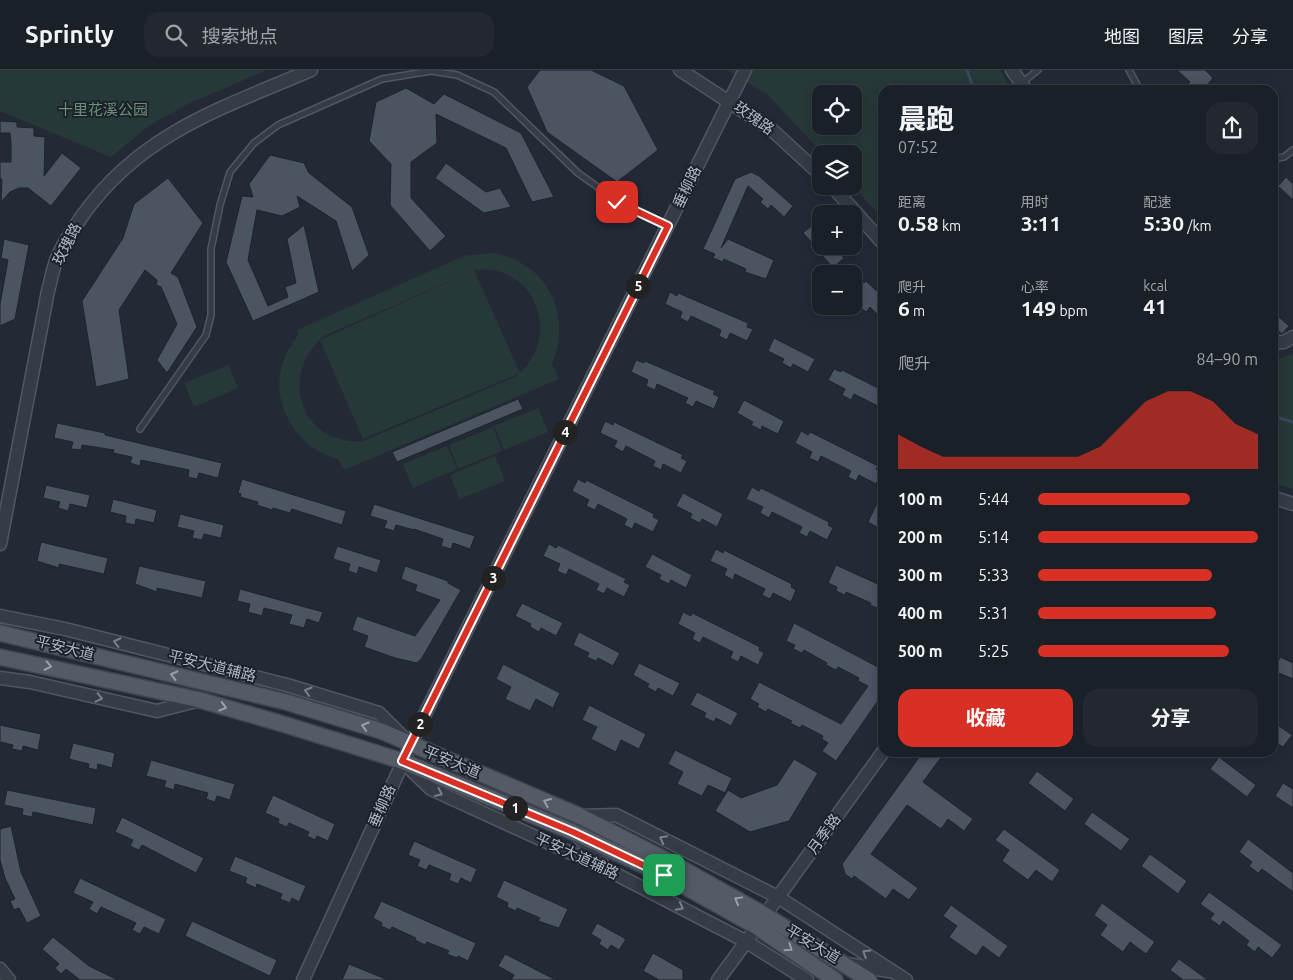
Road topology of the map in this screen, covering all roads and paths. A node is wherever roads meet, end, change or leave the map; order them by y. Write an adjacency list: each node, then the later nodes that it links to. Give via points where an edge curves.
1 (311, 70): 22 (street, 玫瑰路, via 196,119 167,135 112,178 74,228 57,258 48,291)
2 (680, 70): 10 (street, 玫瑰路)
3 (745, 70): 10 (street, 垂柳路)
4 (1012, 70): 7 (street)
5 (1038, 70): 8 (lane)
6 (1129, 70): 9 (lane)
7 (1023, 85)
8 (1026, 85)
9 (1137, 85)
10 (730, 101): 13 (street, 玫瑰路, via 772,130); 15 (street, 垂柳路)
11 (1293, 150): 12 (lane)
12 (1278, 158)
13 (812, 166)
14 (840, 195): 16 (street)
15 (668, 226): 19 (lane, via 617,202 578,173 494,92 456,75 432,71 382,79 278,125 254,143 230,172 211,250 211,315 206,335); 30 (street, 垂柳路)
16 (878, 238)
17 (1293, 337): 18 (street)
18 (1278, 342)
19 (140, 429)
20 (1278, 499): 21 (street)
21 (1293, 504)
22 (0, 544)
23 (0, 616): 26 (street, 平安大道辅路, one-way to 23, via 65,628)
24 (4, 632): 28 (main road, 平安大道, one-way to 24)
25 (2, 658): 29 (main road, 平安大道, one-way to 29)
26 (229, 670): 28 (street); 30 (street, 平安大道辅路, one-way to 26, via 379,714)
27 (0, 678): 29 (street, one-way to 29, via 157,711)
28 (194, 680): 30 (main road, 平安大道, one-way to 28, via 381,731 286,702)
29 (200, 700): 32 (main road, 平安大道, one-way to 32)
30 (410, 744): 32 (street, 垂柳路); 33 (main road, 平安大道, one-way to 30)
31 (879, 757): 36 (street, 月季路)
32 (402, 761): 34 (main road, 平安大道); 35 (street, 平安大道辅路, one-way to 35, via 431,790); 43 (street, 垂柳路)
33 (580, 816): 36 (street, one-way to 33, via 616,815); 37 (main road, 平安大道, one-way to 33, via 672,863)
34 (573, 832): 35 (street); 37 (main road, 平安大道)
35 (608, 870): 38 (street, 平安大道辅路, one-way to 38)
36 (778, 898): 37 (street, 月季路); 41 (street, one-way to 36)
37 (761, 921): 38 (street, 月季路); 39 (main road, 平安大道); 46 (main road, 平安大道, one-way to 46)
38 (745, 941): 44 (street, 月季路); 45 (street, 平安大道辅路)
39 (846, 964): 41 (street); 47 (main road, 平安大道)
40 (0, 969): 42 (street)
41 (894, 972): 48 (street)
42 (9, 980)
43 (304, 980)
44 (718, 980)
45 (807, 980)
46 (835, 980)
47 (869, 980)
48 (906, 980)

